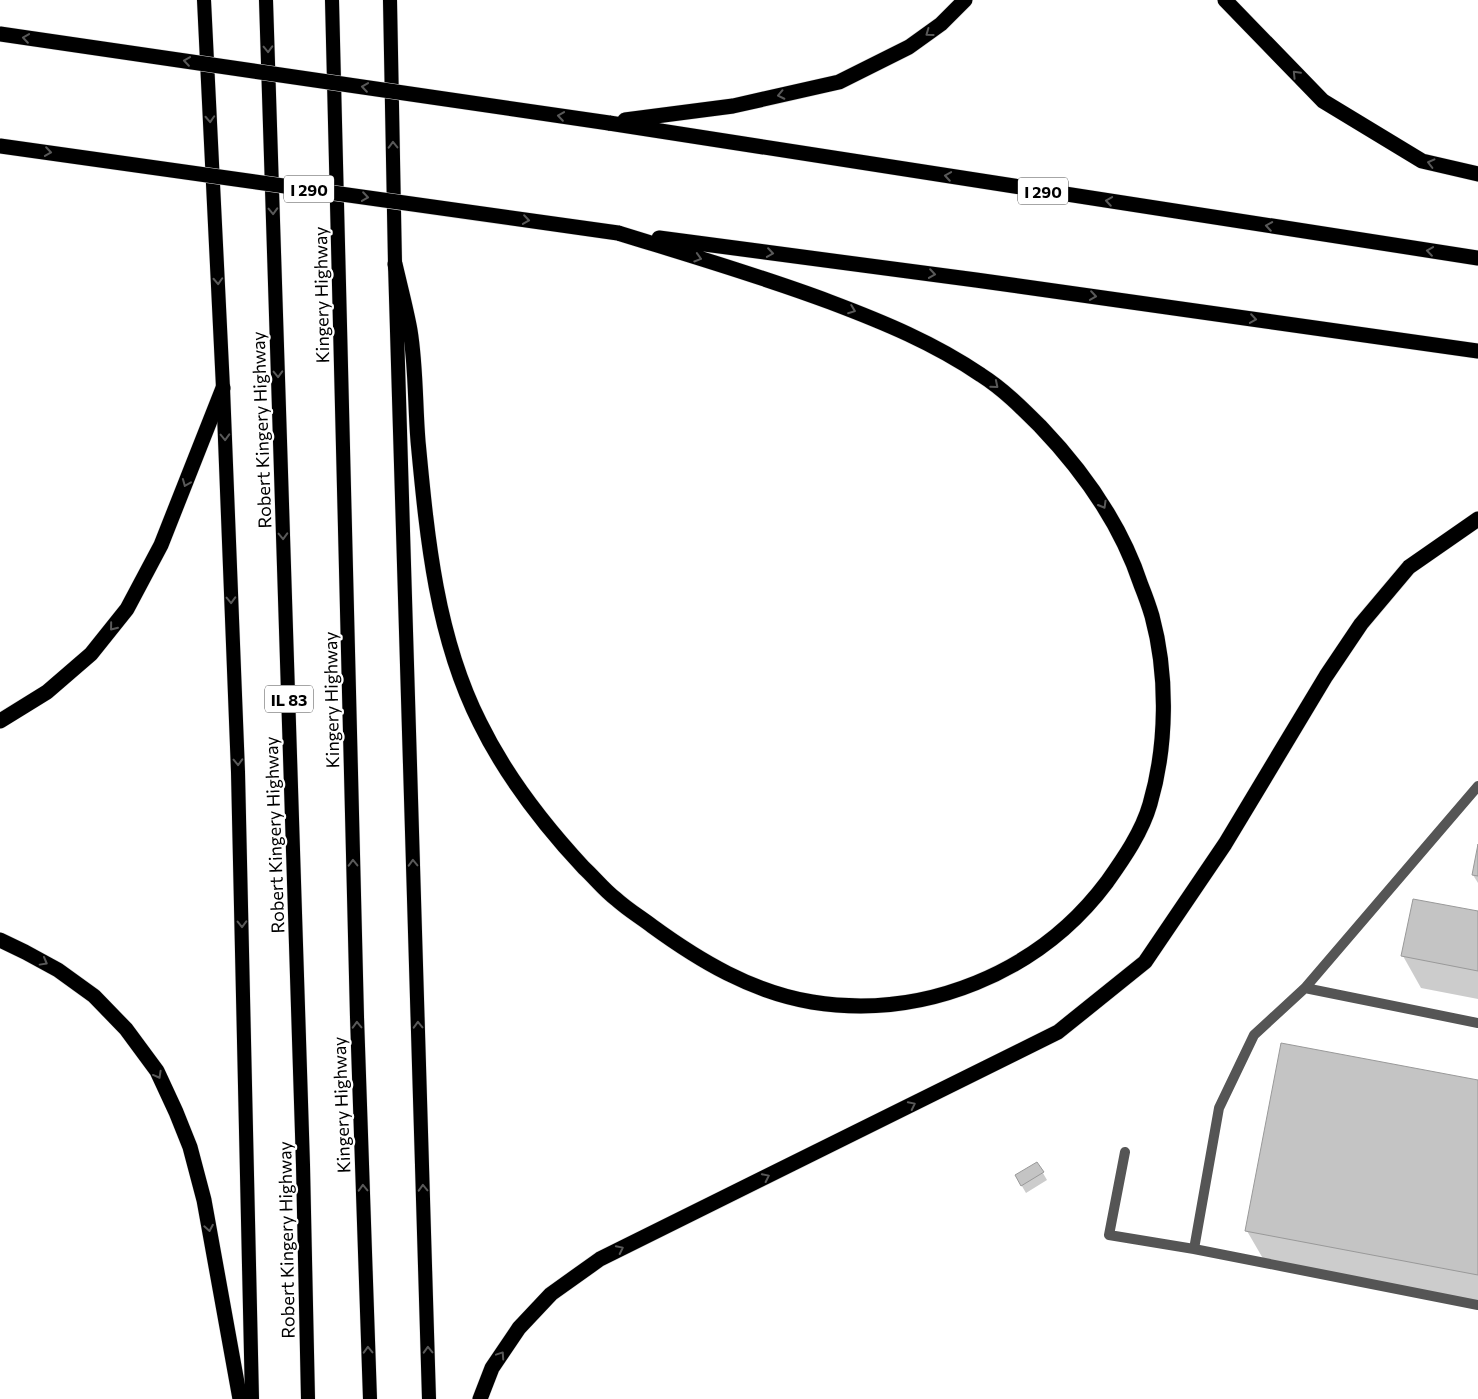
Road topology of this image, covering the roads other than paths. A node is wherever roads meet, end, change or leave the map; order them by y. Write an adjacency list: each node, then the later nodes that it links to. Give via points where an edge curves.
1 (204, 0): 15 (highway, one-way to 15)
2 (266, 0): 27 (highway, Robert Kingery Highway / IL 83, one-way to 27)
3 (332, 0): 28 (highway, Kingery Highway, one-way to 3, via 357,1017)
4 (390, 0): 13 (highway, one-way to 4)
5 (964, 0): 8 (highway, one-way to 8, via 941,24 909,47 839,82 733,106)
6 (1226, 0): 10 (highway, one-way to 6, via 1422,161 1323,100)
7 (0, 34): 8 (highway, I 290, one-way to 7, bridge)
8 (609, 123): 12 (highway, I 290, one-way to 8)
9 (0, 146): 11 (highway, I 290, one-way to 11, bridge)
10 (1478, 174)
11 (618, 233): 13 (highway, one-way to 13, via 784,284 885,322 940,349 986,378 1022,408 1064,451 1100,499 1121,537 1137,571 1153,619 1160,661 1164,712 1162,740 1149,808 1121,863 1090,904 1062,932 1026,958 987,979 944,994 896,1005 844,1005 780,994 710,965 678,944 613,897 564,846 504,765 479,722 442,616 418,440 410,332); 14 (highway, I 290, one-way to 14, via 966,278)
12 (1478, 258)
13 (395, 264): 29 (highway, one-way to 13)
14 (1478, 351)
15 (223, 388): 17 (highway, one-way to 17, via 161,545 127,609 91,654 47,692); 26 (highway, one-way to 26, via 238,772)
16 (1478, 519): 30 (highway, one-way to 16, via 492,1368 519,1328 551,1294 600,1259 1058,1032 1145,962 1225,844 1361,624 1409,567)
17 (0, 721)
18 (1478, 786): 20 (lane)
19 (0, 940): 25 (highway, one-way to 25, via 58,970 94,996 126,1029 157,1071 190,1147 204,1200)
20 (1305, 988): 21 (lane); 23 (lane, via 1254,1035 1218,1108)
21 (1478, 1023)
22 (1125, 1152): 23 (lane, via 1109,1235)
23 (1194, 1249): 24 (lane)
24 (1478, 1305)
25 (240, 1399)
26 (252, 1399)
27 (308, 1399)
28 (370, 1399)
29 (430, 1399)
30 (480, 1399)

